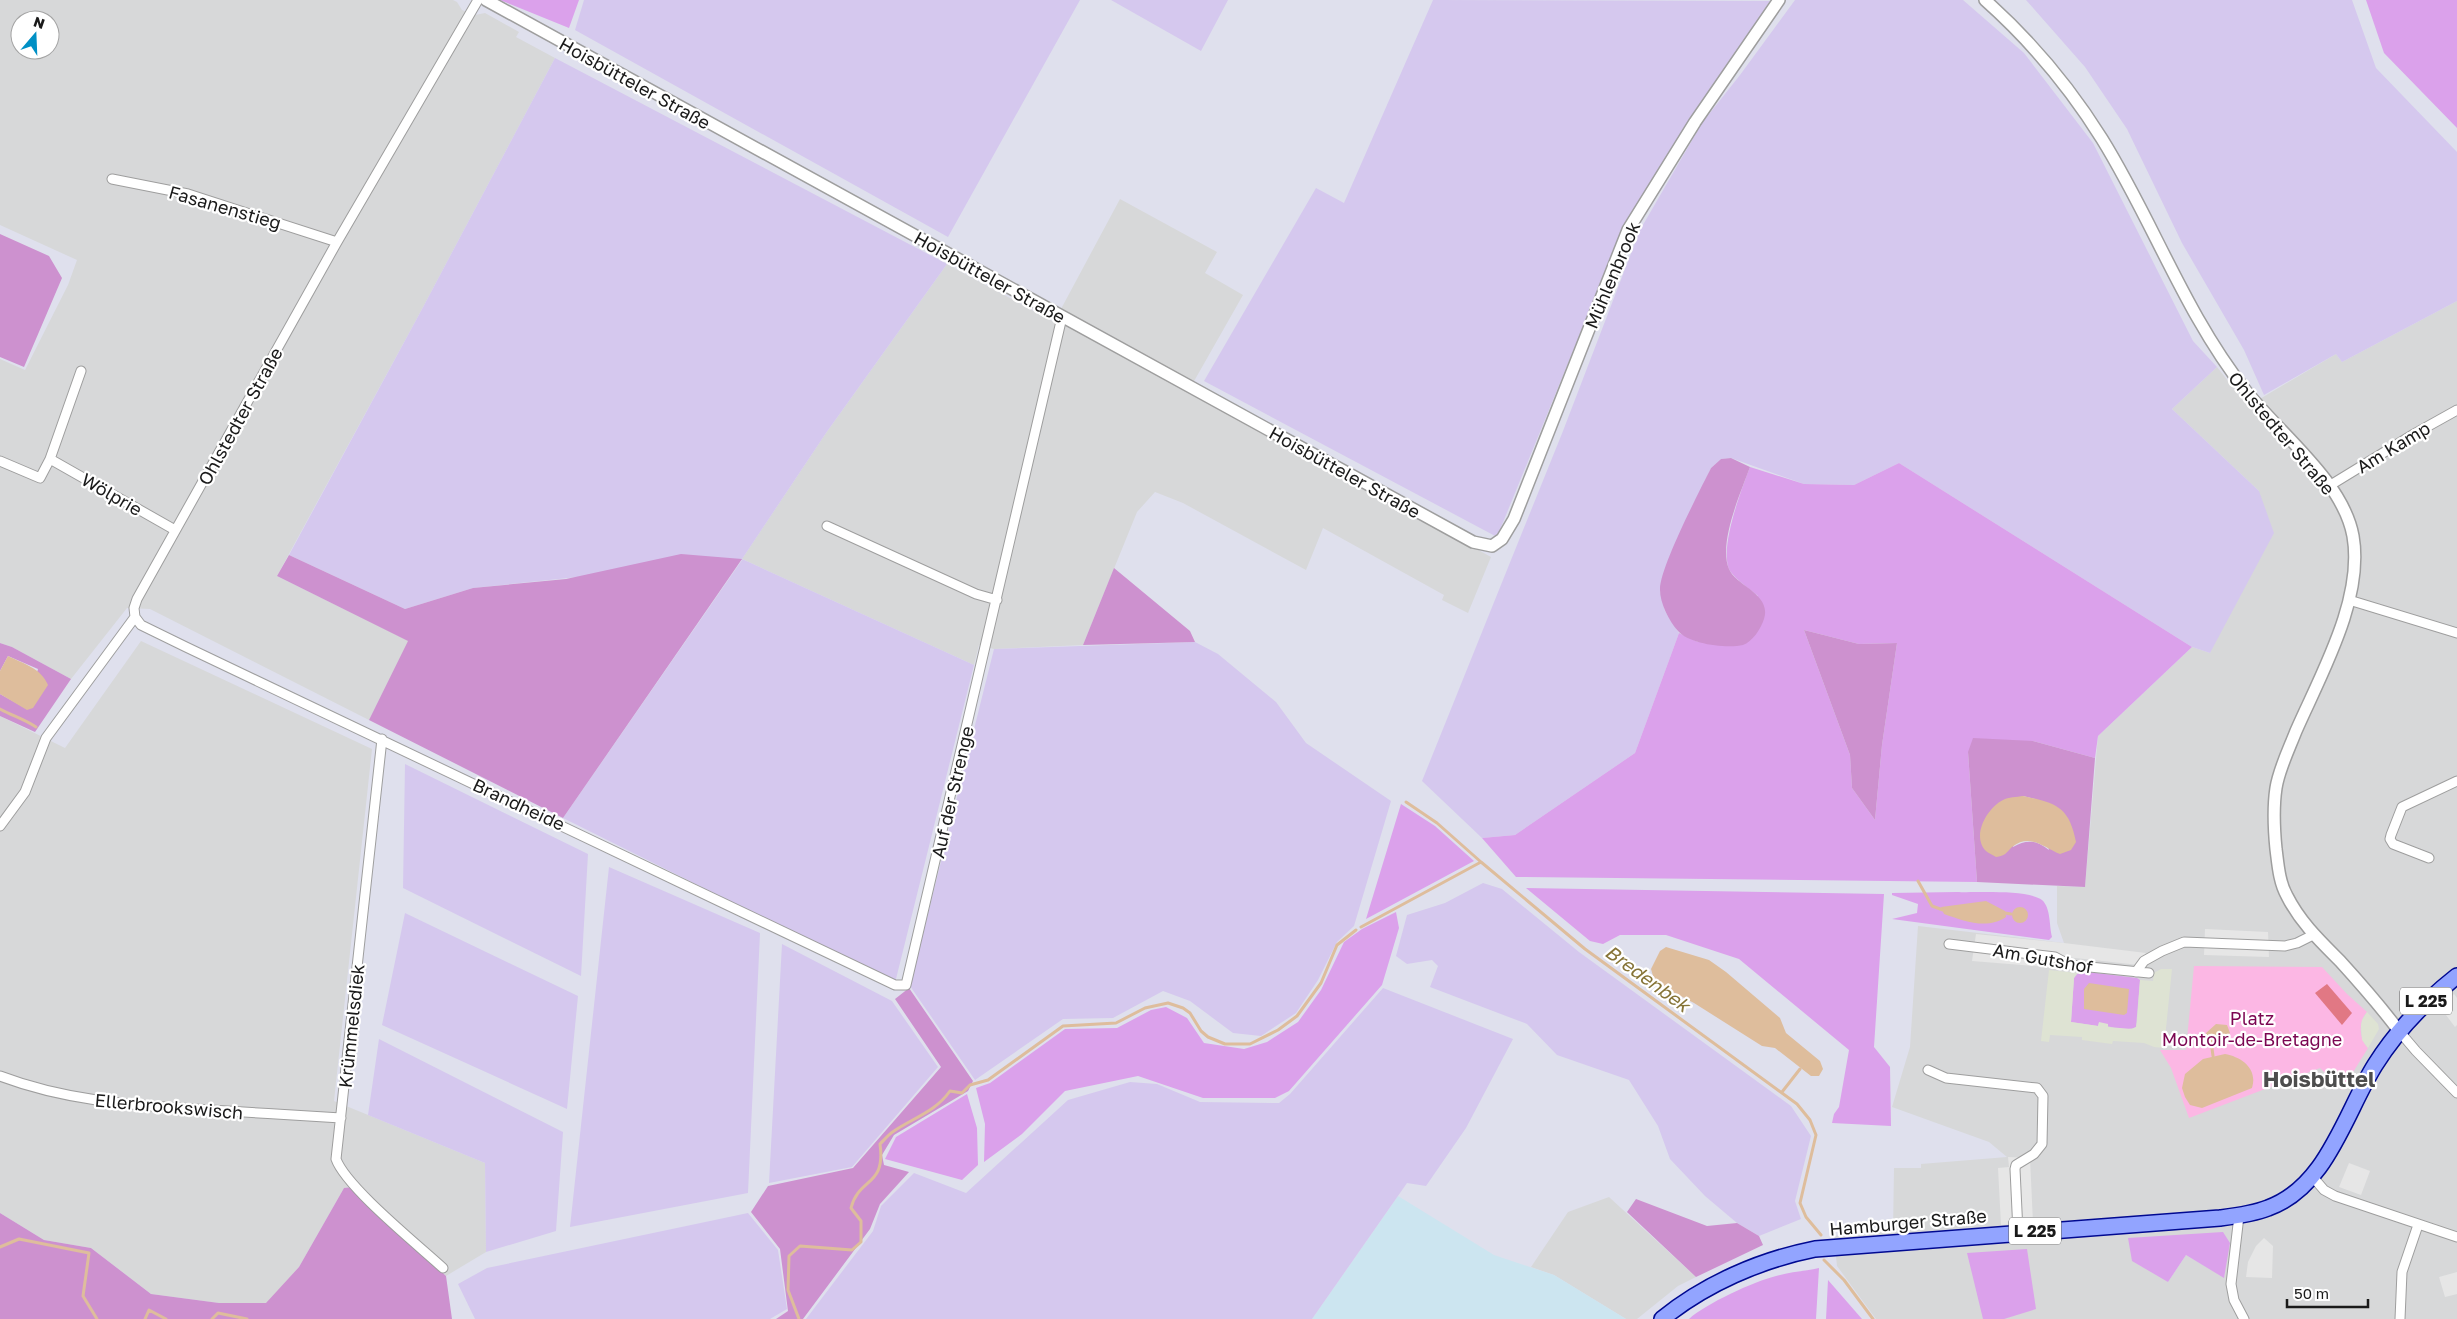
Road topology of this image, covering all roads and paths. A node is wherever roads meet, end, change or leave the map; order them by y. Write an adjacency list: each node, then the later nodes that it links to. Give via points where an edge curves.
1 (478, 0): 6 (street, Ohlstedter Straße)
2 (486, 0): 7 (street, Hoisbütteler Straße)
3 (1779, 0): 15 (street, Mühlenbrook, via 1694,122 1628,230 1514,519 1507,534)
4 (1985, 0): 12 (street, Ohlstedter Straße, via 2020,31 2072,93 2102,140 2222,362)
5 (112, 179): 6 (street, Fasanenstieg, via 188,194)
6 (337, 242): 14 (street, Ohlstedter Straße)
7 (1062, 317): 15 (street, Hoisbütteler Straße, via 1473,542 1486,546); 16 (street, Auf der Strenge)
8 (81, 370): 10 (street)
9 (2457, 410): 12 (street, Am Kamp)
10 (50, 459): 11 (street, via 40,478); 14 (street, Wölprie)
11 (0, 461)
12 (2329, 486): 17 (street, Ohlstedter Straße, via 2342,506 2353,535 2354,575)
13 (827, 526): 16 (street, via 976,594)
14 (175, 530): 18 (street, Ohlstedter Straße, via 137,599)
15 (1497, 544)
16 (997, 600): 29 (street, Auf der Strenge)
17 (2349, 600): 19 (street); 24 (street, Ohlstedter Straße, via 2276,786 2280,877 2286,895)
18 (135, 617): 20 (street, Brandheide, via 150,630); 22 (street, Ohlstedter Straße, via 46,738 25,792)
19 (2457, 633)
20 (382, 739): 29 (street, Brandheide, via 895,985); 34 (street, Krümmelsdiek)
21 (2457, 781): 23 (street, via 2402,807 2391,834 2393,844)
22 (0, 826)
23 (2429, 858)
24 (2312, 935): 26 (street, via 2285,946 2184,942 2144,961); 30 (street, Ohlstedter Straße, via 2340,961)
25 (1949, 944): 26 (street, Am Gutshof, via 2055,957 2070,965)
26 (2136, 972): 27 (street, Am Gutshof)
27 (2149, 973)
28 (2457, 976): 30 (main road, L 225, via 2420,1007)
29 (906, 985)
30 (2399, 1030): 33 (street); 35 (main road, L 225, via 2374,1066)
31 (1928, 1070): 38 (street, via 1946,1078 2037,1088 2044,1096 2042,1144 2015,1169)
32 (0, 1076): 34 (street, Ellerbrookswisch, via 35,1088 132,1105)
33 (2457, 1093)
34 (341, 1118): 40 (street, Krümmelsdiek, via 336,1159 340,1169)
35 (2312, 1176): 36 (main road, Hamburger Straße / L 225, via 2295,1193 2276,1205); 37 (street, via 2324,1190 2335,1196)
36 (2239, 1216): 38 (main road, Hamburger Straße / L 225); 42 (street, via 2231,1284 2234,1300)
37 (2418, 1225): 39 (street); 43 (street, via 2402,1272)
38 (2018, 1232): 41 (main road, Hamburger Straße / L 225, via 1832,1247 1785,1256 1700,1292)
39 (2457, 1238)
40 (443, 1268)
41 (1662, 1319)
42 (2244, 1319)
43 (2400, 1319)

